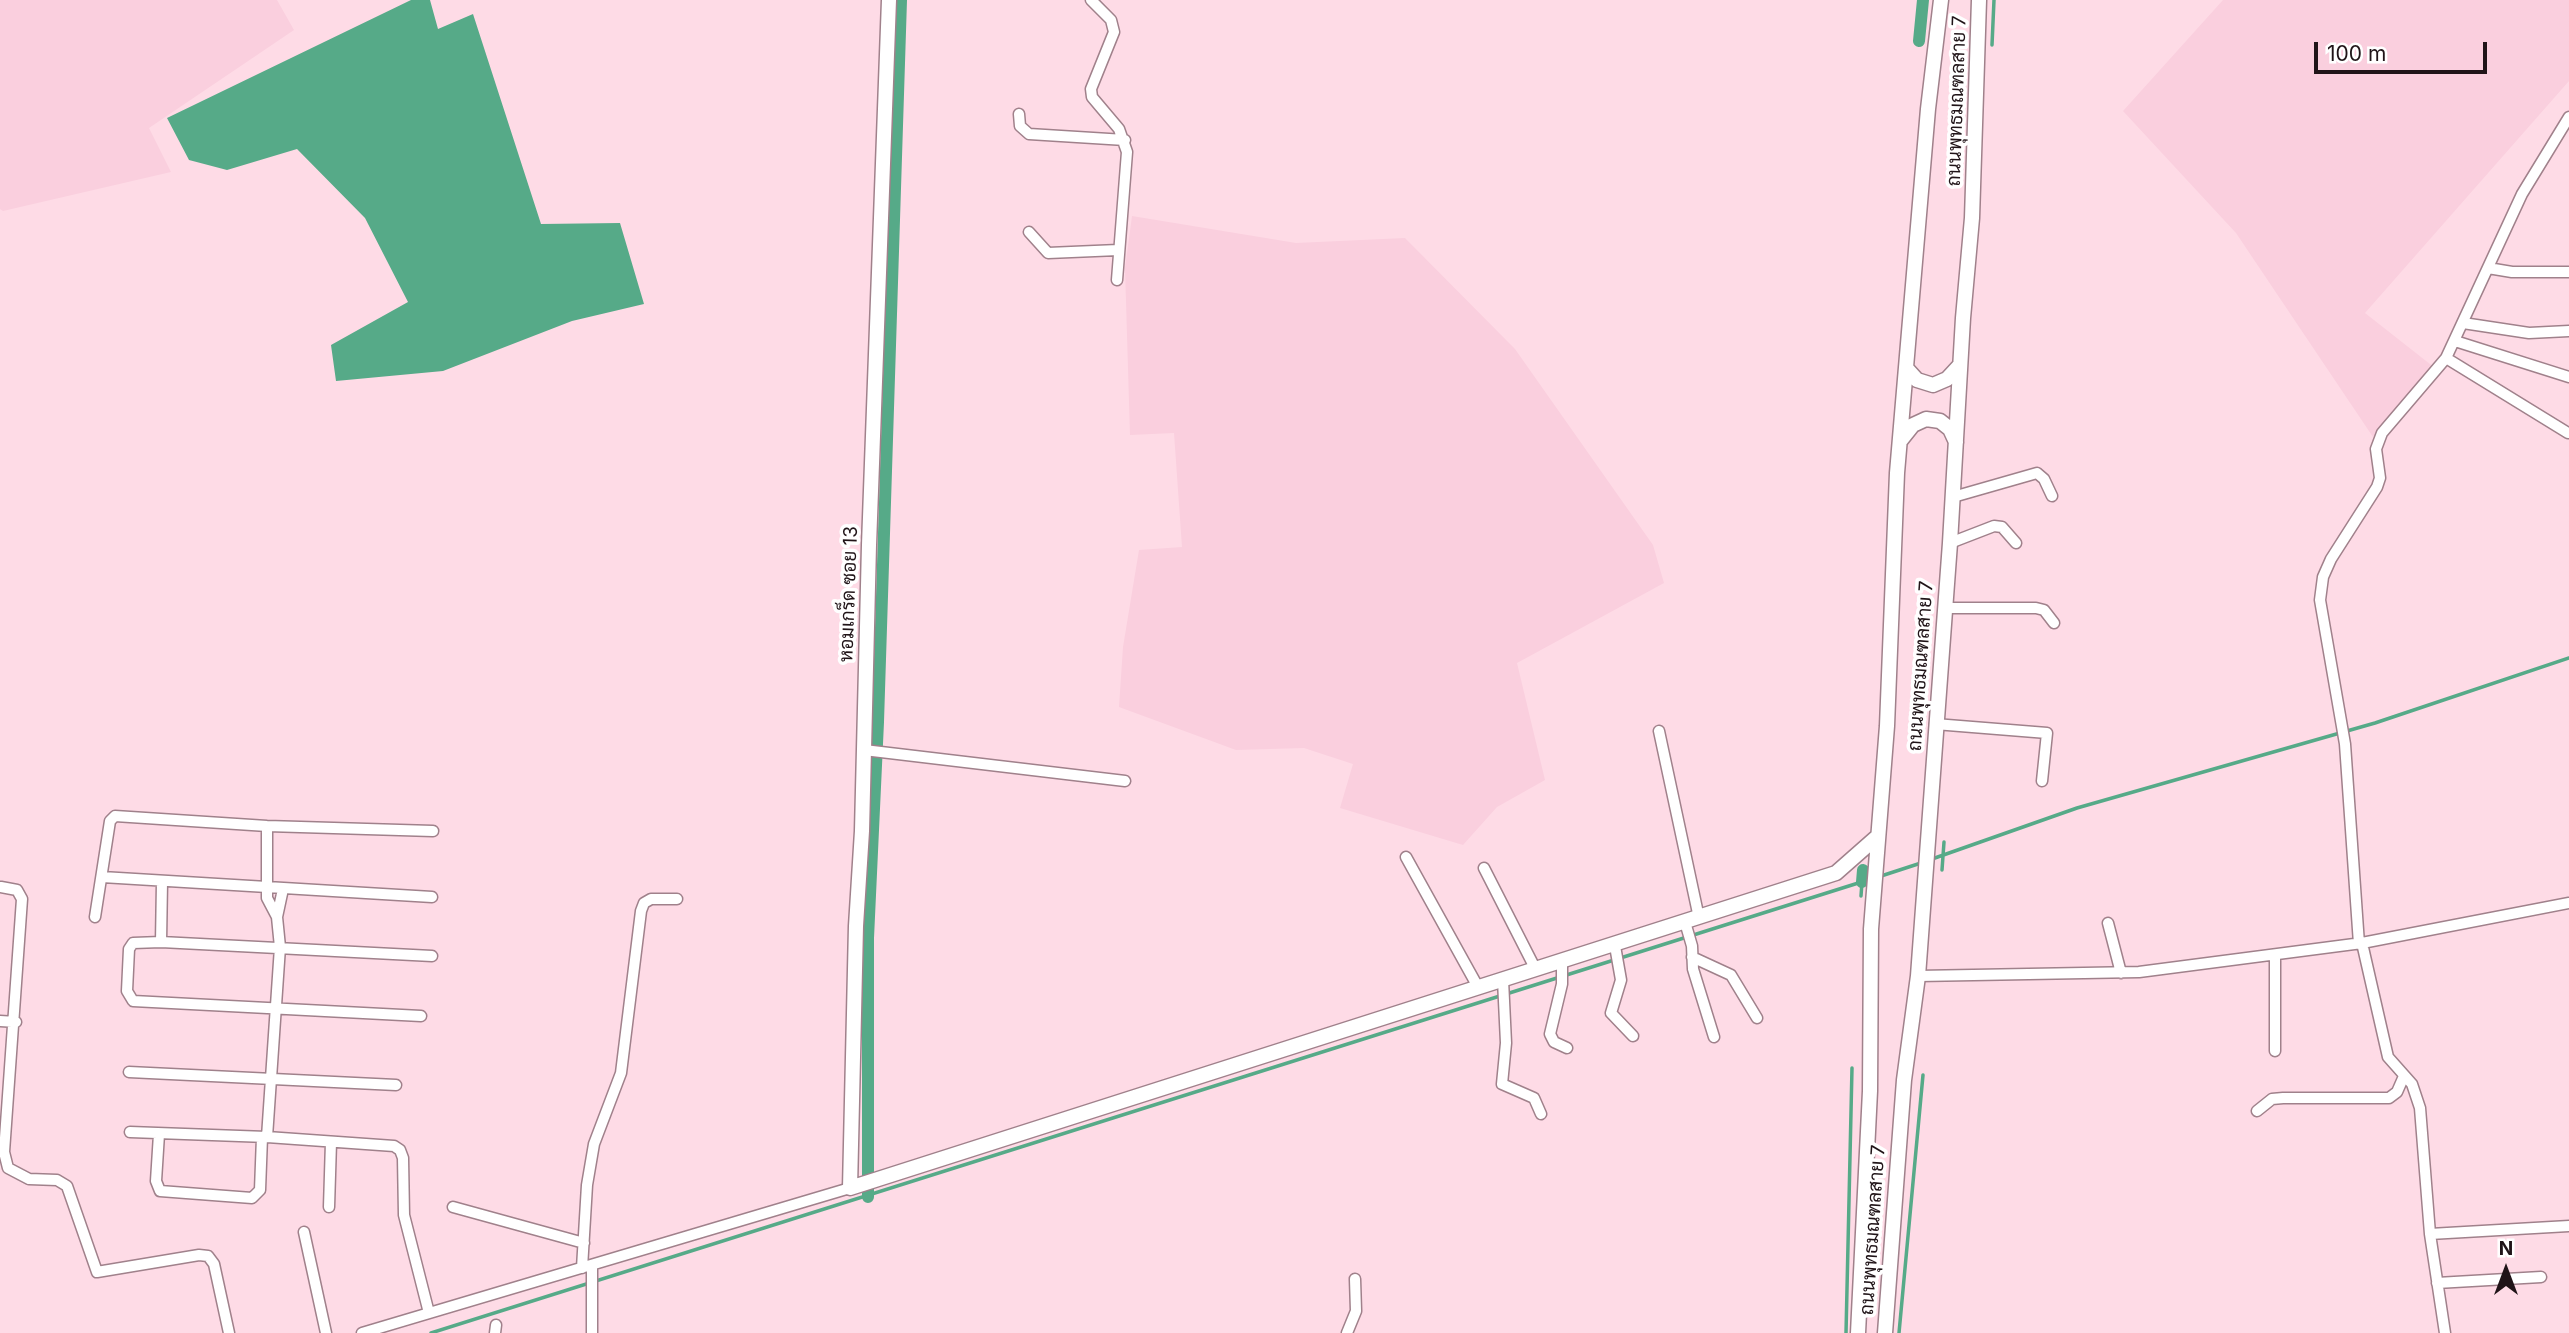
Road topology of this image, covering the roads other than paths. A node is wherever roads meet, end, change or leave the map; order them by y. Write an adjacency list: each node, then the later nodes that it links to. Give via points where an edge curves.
1 (889, 0): 31 (main road, หอมเกร็ด ซอย 13)
2 (1091, 0): 7 (street, via 1111,20 1114,32 1091,97)
3 (1941, 0): 18 (main road, ถนนพุทธมณฑลสาย 7)
4 (1979, 0): 17 (main road, ถนนพุทธมณฑลสาย 7, via 1972,218)
5 (1019, 114): 7 (street, via 1020,126 1029,134)
6 (2569, 117): 10 (street, via 2522,194)
7 (1125, 140): 9 (street)
8 (1029, 232): 9 (street, via 1048,253)
9 (1118, 250): 12 (street)
10 (2488, 268): 11 (street); 13 (street)
11 (2569, 272)
12 (1117, 280)
13 (2463, 323): 14 (street, via 2529,333); 15 (street)
14 (2569, 331)
15 (2455, 341): 16 (street); 19 (street)
16 (2446, 358): 20 (street); 52 (street, via 2382,433 2376,449 2377,487 2323,577 2320,600 2345,744)
17 (1960, 365): 18 (main road, via 1947,379 1933,385 1917,380); 22 (main road, ถนนพุทธมณฑลสาย 7)
18 (1907, 369): 21 (main road, ถนนพุทธมณฑลสาย 7)
19 (2569, 377)
20 (2568, 433)
21 (1900, 441): 22 (main road, via 1913,425 1926,419 1940,421); 36 (main road, ถนนพุทธมณฑลสาย 7)
22 (1956, 442): 24 (main road, ถนนพุทธมณฑลสาย 7)
23 (2052, 496): 24 (street, via 2037,473)
24 (1953, 497): 25 (main road, ถนนพุทธมณฑลสาย 7)
25 (1950, 543): 26 (street, via 1994,526 2002,527); 27 (main road, ถนนพุทธมณฑลสาย 7)
26 (2017, 543)
27 (1944, 608): 28 (street, via 2036,608 2044,610); 29 (main road, ถนนพุทธมณฑลสาย 7)
28 (2054, 623)
29 (1936, 724): 33 (street, via 2047,733); 61 (main road, ถนนพุทธมณฑลสาย 7)
30 (1659, 731): 49 (street)
31 (868, 750): 32 (street); 84 (main road, หอมเกร็ด ซอย 13, via 856,926)
32 (1125, 781)
33 (2042, 781)
34 (267, 825): 35 (street); 39 (street, via 115,816 110,821); 42 (street)
35 (433, 831)
36 (1878, 836): 49 (main road, via 1836,873); 101 (main road, ถนนพุทธมณฑลสาย 7)
37 (1406, 857): 63 (street)
38 (1484, 868): 58 (street)
39 (102, 877): 40 (street); 47 (street)
40 (162, 882): 42 (street); 51 (street)
41 (1, 887): 68 (street, via 17,890 22,899)
42 (265, 887): 43 (street); 48 (street)
43 (283, 889): 44 (street); 48 (street)
44 (432, 897)
45 (677, 899): 90 (street, via 651,899 641,911 621,1073 594,1144)
46 (2569, 903): 52 (street)
47 (95, 917)
48 (277, 917): 53 (street)
49 (1691, 923): 54 (main road); 55 (street)
50 (2108, 923): 60 (street)
51 (161, 942): 53 (street); 64 (street, via 133,943 129,949 127,991 133,1001)
52 (2361, 943): 57 (street); 74 (street, via 2388,1057)
53 (280, 947): 56 (street); 64 (street)
54 (1616, 949): 59 (main road); 69 (street, via 1620,980 1611,1013)
55 (1692, 952): 66 (street, via 1731,975); 70 (street)
56 (432, 956)
57 (2275, 956): 60 (street); 72 (street)
58 (1536, 970): 59 (main road); 62 (main road)
59 (1562, 973): 71 (street, via 1550,1034 1554,1042)
60 (2121, 973): 61 (street)
61 (1918, 976): 102 (main road, ถนนพุทธมณฑลสาย 7, via 1904,1080)
62 (1504, 984): 63 (main road); 79 (street, via 1502,1084 1534,1098)
63 (1478, 987): 84 (main road)
64 (276, 1009): 65 (street); 75 (street)
65 (421, 1016)
66 (1757, 1018)
67 (0, 1021): 68 (street)
68 (16, 1022): 78 (street)
69 (1633, 1036)
70 (1714, 1037)
71 (1567, 1048)
72 (2275, 1051)
73 (129, 1072): 75 (street)
74 (2404, 1076): 77 (street, via 2389,1098 2272,1099); 89 (street, via 2416,1091 2420,1108)
75 (273, 1079): 76 (street); 82 (street)
76 (396, 1085)
77 (2257, 1111)
78 (4, 1112): 96 (street, via 8,1168 29,1179 57,1180 67,1186 97,1272 208,1256)
79 (1541, 1114)
80 (130, 1132): 81 (street)
81 (159, 1134): 82 (street); 82 (street, via 156,1181 160,1191 252,1198 260,1191)
82 (265, 1137): 83 (street)
83 (331, 1142): 85 (street); 95 (street, via 400,1150 404,1215)
84 (863, 1184): 91 (street)
85 (329, 1207)
86 (453, 1207): 90 (street)
87 (2569, 1226): 89 (street)
88 (304, 1232): 97 (street)
89 (2430, 1234): 94 (street)
90 (584, 1243): 91 (street)
91 (589, 1269): 95 (street); 99 (street, via 595,1296)
92 (2541, 1277): 94 (street)
93 (1356, 1279): 100 (street, via 1356,1311)
94 (2437, 1283): 103 (street)
95 (429, 1313): 98 (street)
96 (229, 1333)
97 (326, 1333)
98 (362, 1333)
99 (592, 1333)
100 (1347, 1333)
101 (1858, 1333)
102 (1885, 1333)
103 (2445, 1333)

